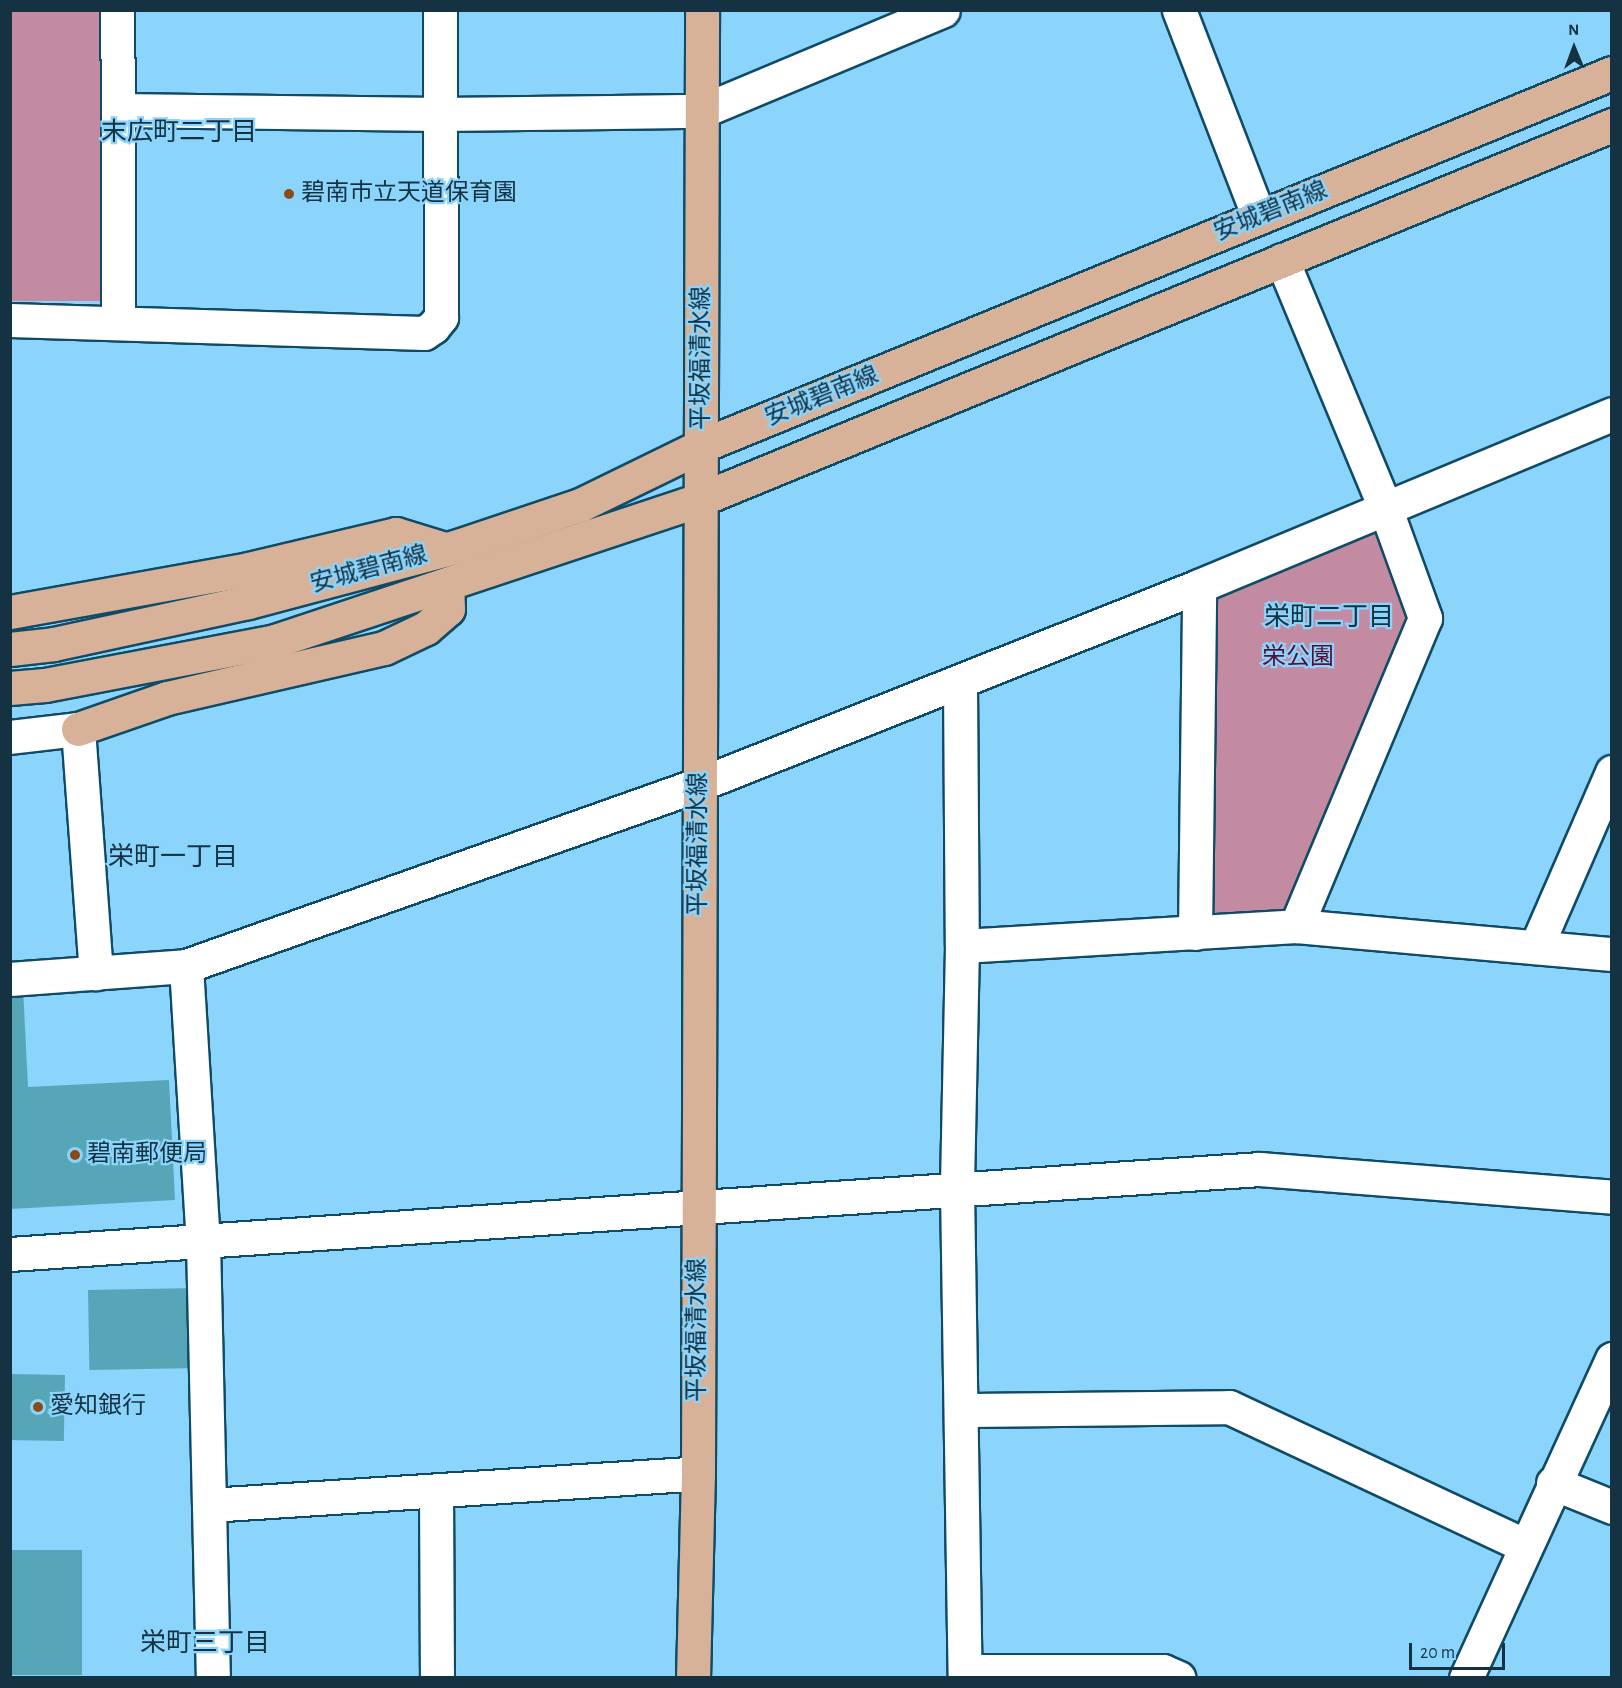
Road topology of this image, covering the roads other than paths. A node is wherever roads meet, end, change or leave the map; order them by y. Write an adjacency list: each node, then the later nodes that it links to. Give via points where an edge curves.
1 (117, 10): 7 (street)
2 (440, 10): 9 (street)
3 (702, 10): 8 (main road, 平坂福清水線)
4 (943, 10): 8 (street)
5 (1179, 10): 11 (street)
6 (1611, 73): 11 (main road, 安城碧南線)
7 (118, 110): 9 (street); 14 (street)
8 (702, 111): 9 (street); 16 (main road, 平坂福清水線)
9 (440, 114): 14 (street, via 441,317 424,333)
10 (1611, 125): 12 (main road, 安城碧南線)
11 (1259, 217): 16 (main road, 安城碧南線)
12 (1282, 260): 17 (main road, 安城碧南線); 18 (street)
13 (10, 320): 14 (street)
14 (118, 322)
15 (1611, 414): 18 (street)
16 (701, 446): 17 (main road, 平坂福清水線); 19 (main road, 安城碧南線, via 580,505)
17 (701, 499): 20 (main road, 安城碧南線); 29 (main road, 平坂福清水線)
18 (1386, 510): 21 (street); 30 (street, via 1425,618)
19 (445, 549): 22 (main road, via 396,534 237,572); 23 (main road, 安城碧南線, via 248,602)
20 (447, 584): 25 (main road, 安城碧南線, via 275,641 45,685); 26 (main road, via 448,609 426,628 384,648 167,698)
21 (1199, 586): 24 (street); 31 (street)
22 (10, 612)
23 (10, 649)
24 (960, 683): 29 (street); 32 (street)
25 (10, 688)
26 (78, 729): 27 (street); 36 (street)
27 (10, 738)
28 (1611, 772): 33 (street)
29 (700, 784): 35 (street); 40 (main road, 平坂福清水線)
30 (1296, 926): 31 (street); 33 (street)
31 (1195, 933): 32 (street)
32 (962, 946): 38 (street)
33 (1536, 947): 34 (street)
34 (1611, 954)
35 (186, 966): 36 (street); 41 (street)
36 (96, 973): 37 (street)
37 (10, 979)
38 (957, 1189): 39 (street, via 1260,1169); 40 (street); 44 (street)
39 (1611, 1197)
40 (698, 1207): 41 (street); 45 (main road, 平坂福清水線)
41 (203, 1242): 42 (street); 48 (street)
42 (10, 1254)
43 (1611, 1359): 46 (street)
44 (962, 1410): 50 (street, via 1229,1407); 51 (street)
45 (698, 1473): 47 (street); 54 (main road, 平坂福清水線)
46 (1553, 1483): 49 (street); 50 (street)
47 (436, 1491): 48 (street); 53 (street)
48 (209, 1505): 52 (street)
49 (1611, 1507)
50 (1524, 1545): 56 (street)
51 (965, 1674): 55 (street, via 1163,1671)
52 (213, 1677)
53 (437, 1677)
54 (693, 1677)
55 (1179, 1677)
56 (1466, 1677)

